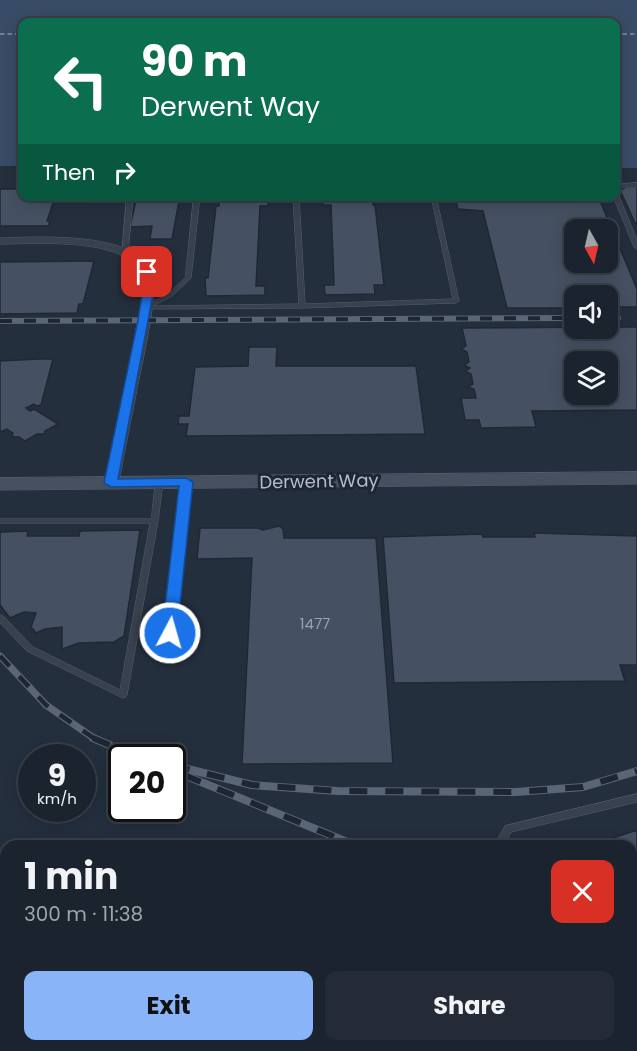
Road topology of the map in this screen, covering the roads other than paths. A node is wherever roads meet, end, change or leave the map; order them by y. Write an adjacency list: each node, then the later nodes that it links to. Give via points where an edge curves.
1 (637, 185): 2 (lane)
2 (620, 186)
3 (129, 201): 11 (lane)
4 (196, 201): 13 (lane, via 188,278 171,295)
5 (296, 201): 12 (lane)
6 (434, 201): 12 (lane, via 456,301)
7 (618, 201): 8 (lane)
8 (635, 238): 10 (lane)
9 (0, 241): 11 (street, via 70,241)
10 (637, 247)
11 (124, 254): 13 (street, via 134,257 147,272)
12 (302, 306): 13 (lane)
13 (145, 308): 17 (street)
14 (637, 478): 16 (street, Derwent Way)
15 (159, 482): 16 (street, Derwent Way); 17 (street, Derwent Way); 20 (lane)
16 (186, 482): 22 (lane)
17 (111, 483): 18 (street, Derwent Way)
18 (0, 484)
19 (0, 521): 20 (lane)
20 (154, 521): 21 (lane, via 123,694 30,649)
21 (0, 618)
22 (170, 633)
23 (637, 798): 24 (lane, via 508,829)
24 (502, 840)

